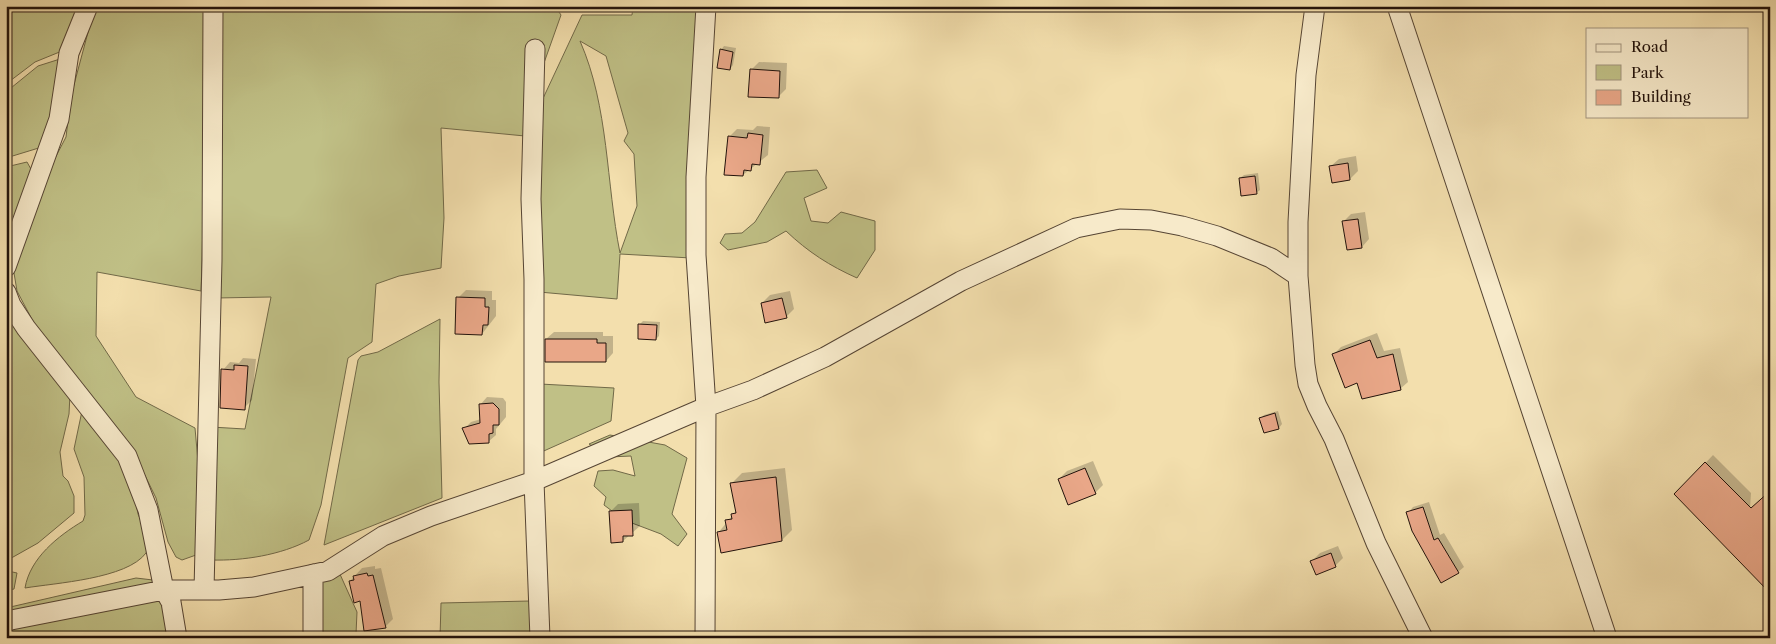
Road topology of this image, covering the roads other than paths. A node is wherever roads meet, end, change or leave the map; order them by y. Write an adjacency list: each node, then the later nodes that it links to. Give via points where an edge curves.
1 (88, 6): 7 (street, via 69,52 59,119)
2 (213, 6): 14 (street, via 212,260)
3 (706, 6): 10 (street, via 696,177 696,255)
4 (1315, 6): 8 (street, via 1306,84)
5 (1397, 6): 21 (street)
6 (535, 50): 11 (street, via 531,199)
7 (6, 267)
8 (1298, 276): 10 (street, via 1271,258 1182,226 1151,220 1097,222 1076,228 961,281 825,357 754,390); 20 (street, via 1308,384 1376,543)
9 (6, 292): 13 (street, via 26,328 127,456 148,510)
10 (706, 407): 11 (street); 19 (street)
11 (534, 481): 12 (street, via 430,516 383,536 328,571); 18 (street)
12 (313, 574): 14 (street, via 254,587); 17 (street)
13 (164, 590): 14 (street); 15 (street); 16 (street, via 171,602)
14 (204, 590)
15 (6, 621)
16 (177, 638)
17 (313, 638)
18 (540, 638)
19 (705, 638)
20 (1423, 638)
21 (1607, 638)

